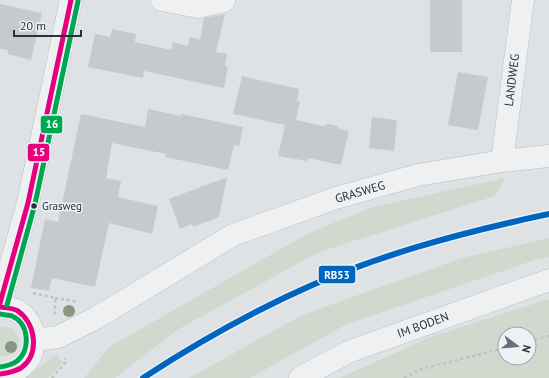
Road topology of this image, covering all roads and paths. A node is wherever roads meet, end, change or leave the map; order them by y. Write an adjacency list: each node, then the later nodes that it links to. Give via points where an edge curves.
1 (71, 0): 8 (street, via 28,203)
2 (162, 0): 4 (street, via 198,7)
3 (522, 0): 6 (street, LANDWEG)
4 (224, 1)
5 (549, 156): 6 (street, GRASWEG)
6 (502, 161): 12 (street, GRASWEG, via 418,175 336,198 233,235 96,318 58,337)
7 (549, 280): 17 (street, IM BODEN, via 348,352)
8 (0, 303)
9 (0, 307): 12 (street, via 17,310 30,323)
10 (549, 336): 11 (path)
11 (537, 339)
12 (35, 340): 15 (street, via 34,351 21,368 12,373)
13 (497, 350): 18 (path, via 418,370)
14 (66, 362): 16 (path)
15 (0, 374)
16 (52, 378)
17 (300, 378)
18 (404, 378)

